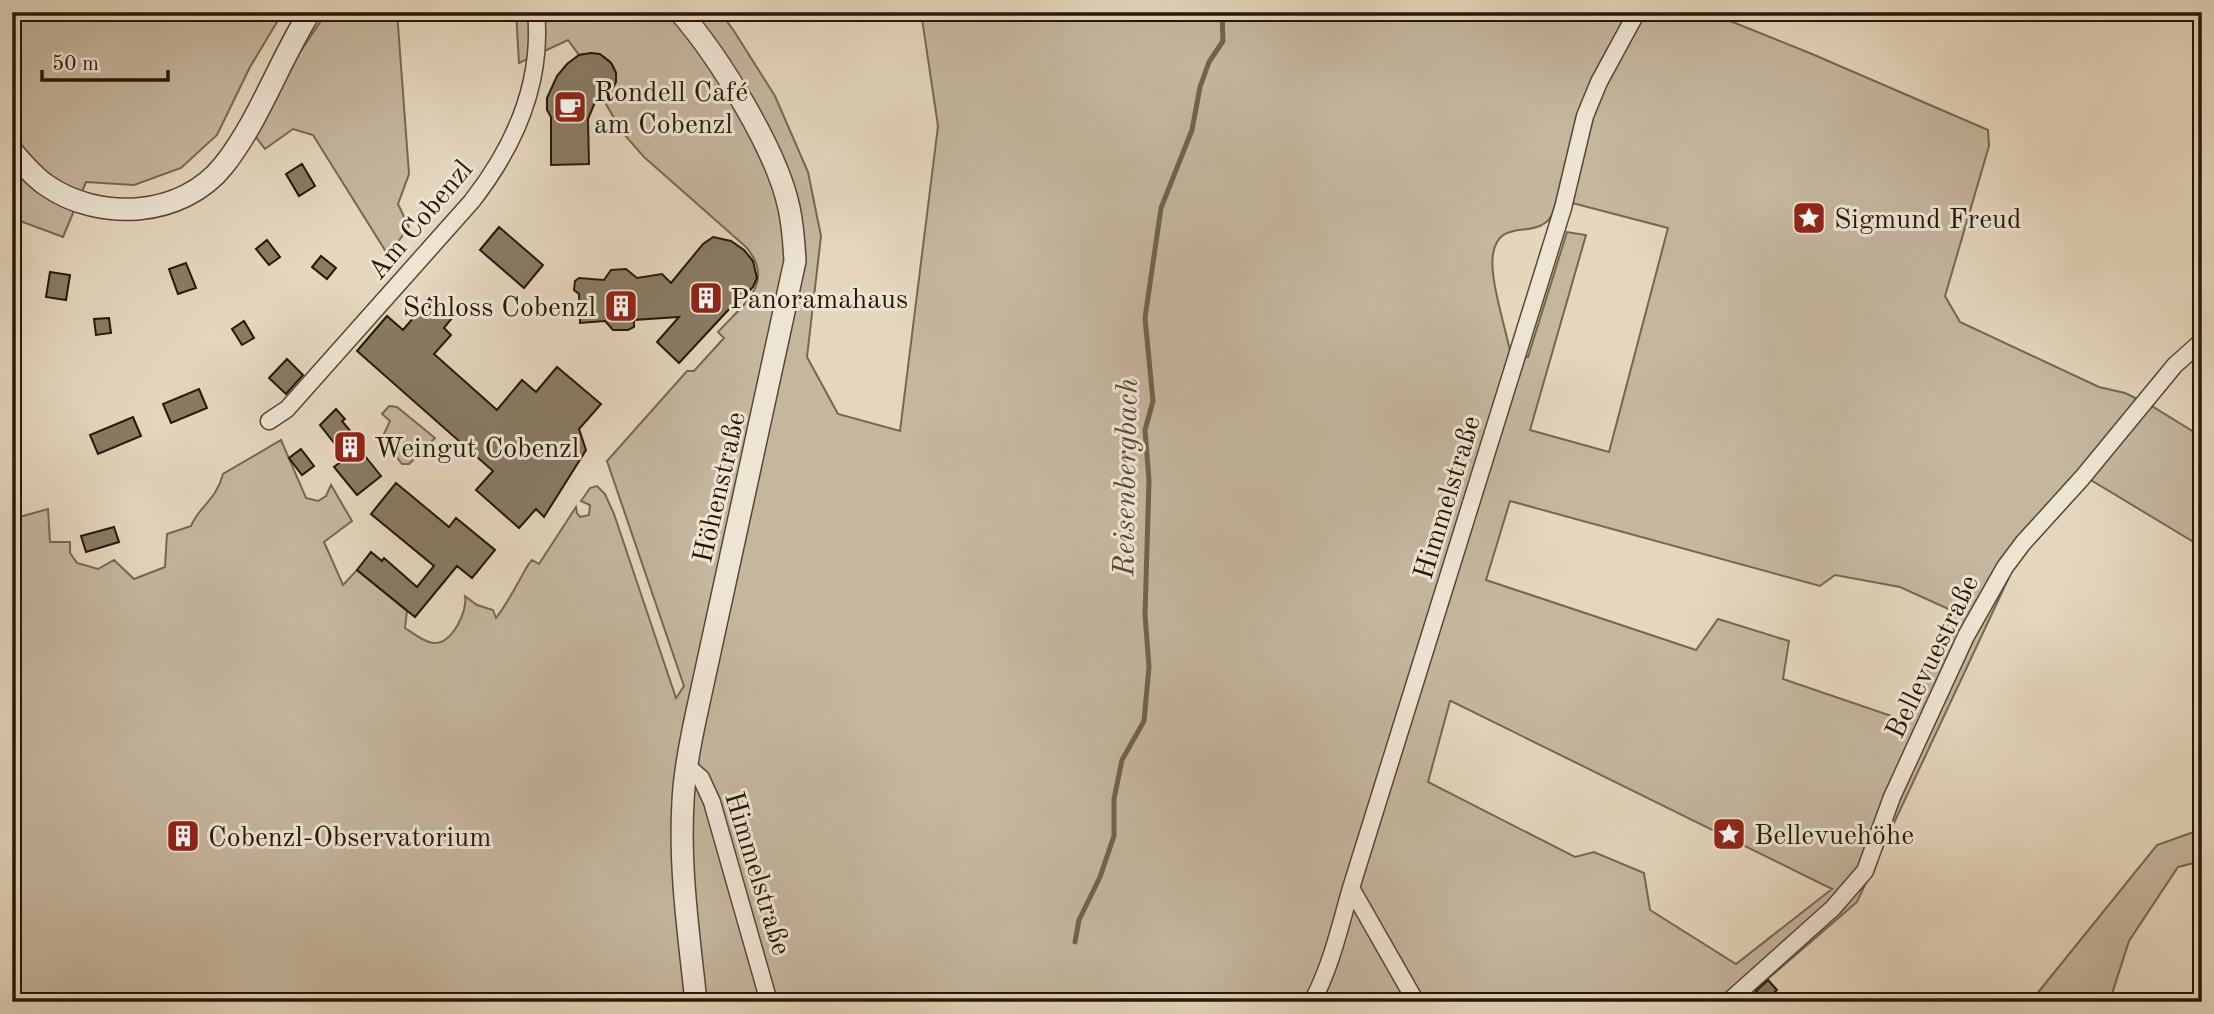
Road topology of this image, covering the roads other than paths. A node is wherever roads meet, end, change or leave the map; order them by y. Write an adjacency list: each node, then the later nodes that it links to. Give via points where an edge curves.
1 (310, 12): 5 (street, via 239,143 211,178 182,197 135,209 81,203 46,186)
2 (536, 12): 7 (street, Am Cobenzl, via 529,94 514,137 494,173 312,383)
3 (680, 12): 8 (street, Höhenstraße, via 730,83 780,176 794,232 795,261)
4 (1637, 12): 9 (street, Himmelstraße, via 1598,82 1585,117 1563,208)
5 (12, 151)
6 (2202, 341): 14 (street, Bellevuestraße, via 2175,366 2005,567 1966,636 1892,797 1865,871 1833,908)
7 (269, 421)
8 (687, 766): 10 (street, Höhenstraße, via 682,842); 11 (street, Himmelstraße, via 701,778 712,802)
9 (1351, 888): 12 (street, Himmelstraße); 13 (street)
10 (696, 1002)
11 (769, 1002)
12 (1312, 1002)
13 (1416, 1002)
14 (1728, 1002)

